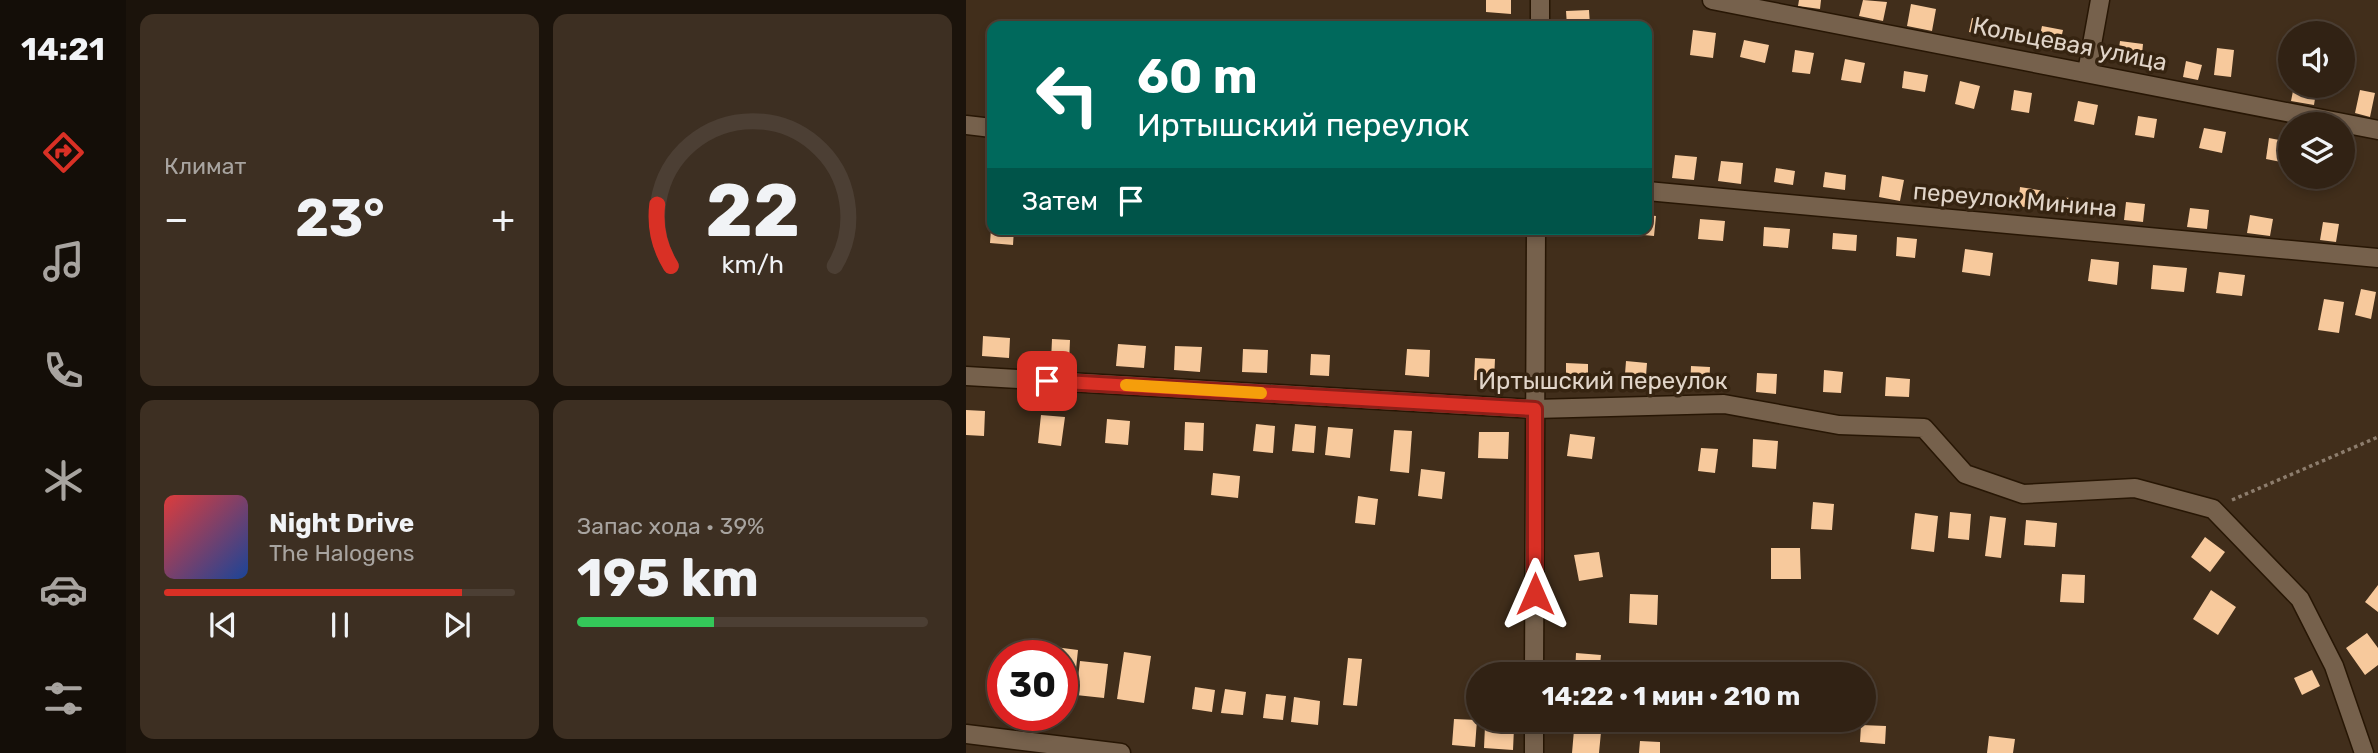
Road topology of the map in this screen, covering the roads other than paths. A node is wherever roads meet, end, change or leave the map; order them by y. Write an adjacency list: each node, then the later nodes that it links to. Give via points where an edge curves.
1 (1540, 0): 4 (street)
2 (1712, 0): 5 (street, Кольцевая улица)
3 (2100, 0): 5 (street)
4 (1539, 21)
5 (2087, 72): 8 (street, Кольцевая улица)
6 (966, 125): 7 (street)
7 (987, 127)
8 (2378, 131)
9 (1652, 191): 11 (street, переулок Минина)
10 (1535, 235): 13 (street)
11 (2378, 258)
12 (966, 376): 13 (street, Иртышский переулок)
13 (1535, 409): 14 (street); 19 (street, Иртышский переулок, via 1724,404 1839,425 1924,428 1965,474 2023,494 2135,488 2213,509 2300,599 2334,666)
14 (1534, 662)
15 (1534, 732): 18 (street)
16 (966, 734): 17 (street)
17 (1121, 753)
18 (1534, 753)
19 (2364, 753)

